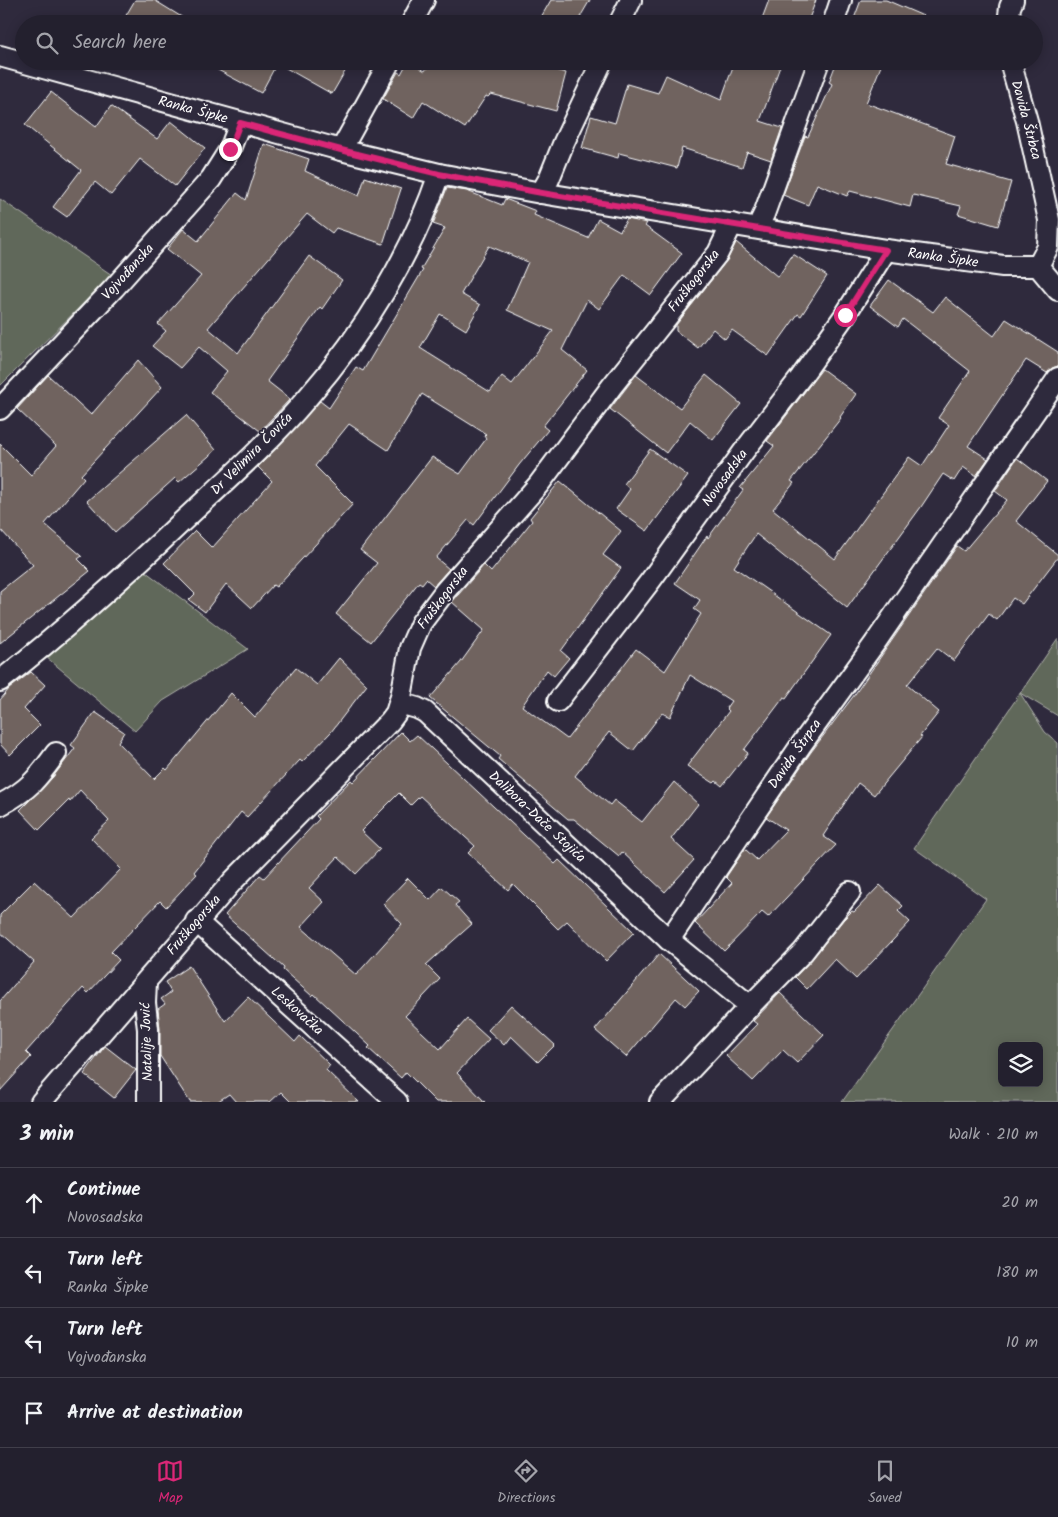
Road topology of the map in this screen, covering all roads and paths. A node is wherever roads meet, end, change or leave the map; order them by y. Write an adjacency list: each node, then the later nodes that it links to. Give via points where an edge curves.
1 (424, 0): 5 (street)
2 (631, 0): 6 (street)
3 (841, 0): 7 (street)
4 (1014, 0): 8 (street)
5 (416, 15)
6 (624, 15)
7 (836, 15)
8 (1009, 15)
9 (0, 56): 10 (street, Ranka Šipke)
10 (15, 60)
11 (50, 70): 16 (street, Ranka Šipke)
12 (385, 70): 17 (street)
13 (598, 70): 19 (street)
14 (816, 70): 22 (street)
15 (1013, 70): 20 (street, Davida Štrbca)
16 (240, 123): 17 (street, Ranka Šipke); 27 (street, Vojvođanska, via 230,149 211,179)
17 (341, 150): 18 (street, Ranka Šipke)
18 (439, 174): 19 (street, Ranka Šipke); 28 (street, Dr Velimira Čovića, via 404,258 361,328 308,398 145,558 48,644)
19 (542, 193): 21 (street, Ranka Šipke)
20 (1052, 201): 24 (street, Davida Štrbca, via 1048,247)
21 (732, 224): 22 (street, Ranka Šipke); 30 (street, Fruškogorska, via 718,253 539,484 421,623 410,648)
22 (757, 228): 23 (street, Ranka Šipke)
23 (886, 250): 24 (street, Ranka Šipke, via 1003,266); 29 (street, Novosadska, via 801,377)
24 (1038, 266): 25 (street)
25 (1058, 290)
26 (1058, 378): 35 (street, Davida Štrpca)
27 (0, 409)
28 (0, 681)
29 (558, 701)
30 (399, 703): 34 (street, Fruškogorska, via 390,721); 35 (street, Dalibora-Dače Stojića, via 425,712)
31 (56, 752): 32 (street, via 28,788)
32 (0, 805)
33 (850, 892): 37 (street, via 803,952)
34 (196, 921): 36 (street, Fruškogorska); 40 (street, Leskovačka)
35 (669, 940): 37 (street)
36 (146, 982): 38 (street, Fruškogorska); 39 (street, Natalije Jović)
37 (750, 1006): 41 (street)
38 (41, 1102)
39 (148, 1102)
40 (397, 1102)
41 (660, 1102)

